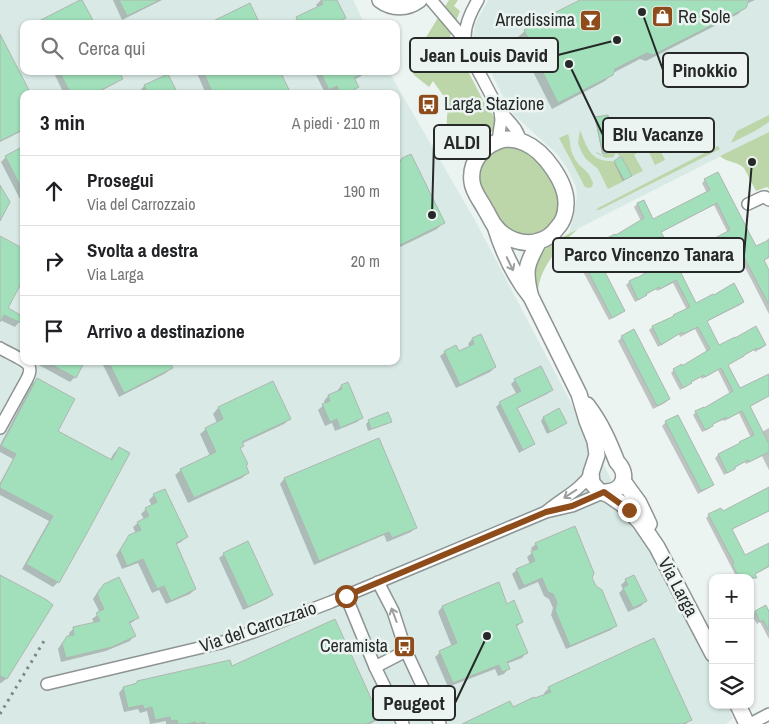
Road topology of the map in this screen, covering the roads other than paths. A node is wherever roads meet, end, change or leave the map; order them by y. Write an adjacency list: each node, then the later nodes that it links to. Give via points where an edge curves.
1 (380, 0): 2 (main road, via 400,7)
2 (419, 0)
3 (431, 0): 5 (street)
4 (478, 0): 5 (street, via 466,22)
5 (465, 40): 6 (street, via 470,56)
6 (500, 111): 7 (street); 8 (street, via 517,131)
7 (498, 141): 8 (main road); 11 (main road, via 482,152 472,174 472,183)
8 (520, 141): 12 (main road, via 535,149 548,163 566,196 565,212 559,226)
9 (769, 200): 10 (street, via 763,197)
10 (748, 204)
11 (495, 226): 12 (main road, via 517,241); 13 (main road, Via Larga, one-way to 13, via 513,271)
12 (538, 241): 13 (main road, Via Larga, via 526,271)
13 (530, 297): 17 (main road, Via Larga)
14 (0, 348): 15 (street)
15 (20, 360)
16 (28, 365): 18 (street, via 29,374)
17 (579, 394): 19 (main road, Via Larga, via 609,440); 20 (main road, Via Larga, via 595,441 597,456)
18 (0, 428)
19 (616, 462): 20 (main road, via 598,462); 21 (main road, Via Larga, via 623,472)
20 (593, 469): 22 (main road, Via Larga, via 592,483); 23 (street, Via del Carrozzaio, one-way to 23, via 582,485)
21 (623, 481): 22 (main road, via 618,488); 24 (main road, Via Larga, via 647,518)
22 (604, 492): 23 (street, Via del Carrozzaio, via 572,506); 24 (main road, Via Larga, via 629,510)
23 (546, 512): 25 (street, Via del Carrozzaio)
24 (657, 547): 27 (main road, Via Larga)
25 (378, 582): 26 (street, Via del Carrozzaio); 28 (street, one-way to 25, via 393,611)
26 (346, 596): 29 (street); 30 (street, Via del Carrozzaio, via 220,643)
27 (709, 646)
28 (406, 652): 29 (street); 34 (street)
29 (375, 667): 33 (street)
30 (47, 684)
31 (769, 714): 32 (street)
32 (743, 719)
33 (403, 724)
34 (440, 724)

